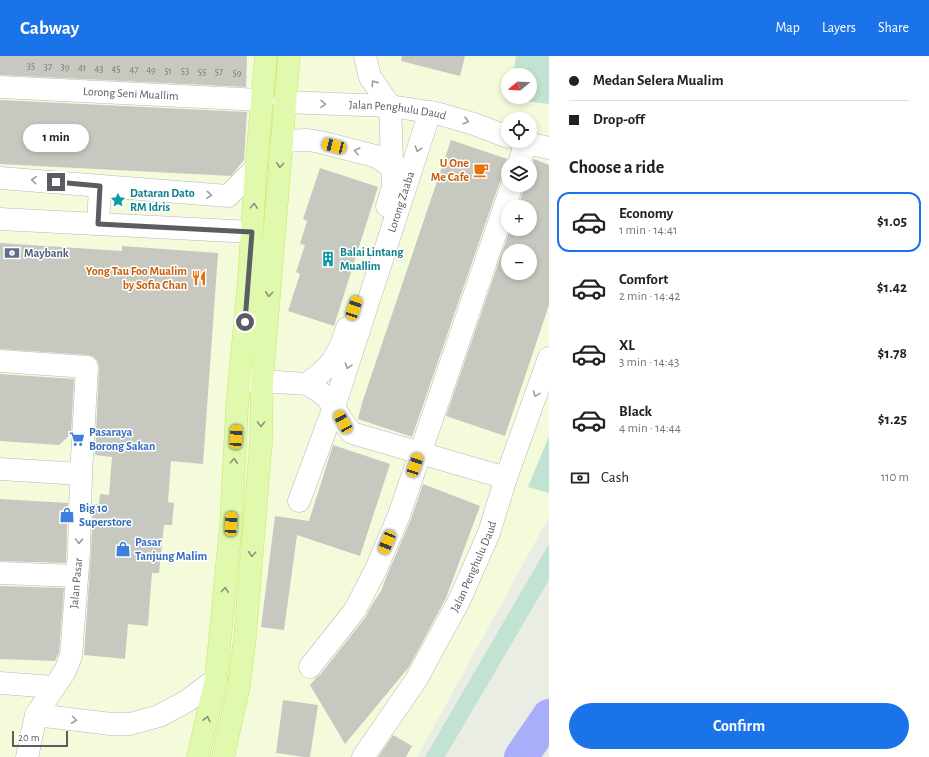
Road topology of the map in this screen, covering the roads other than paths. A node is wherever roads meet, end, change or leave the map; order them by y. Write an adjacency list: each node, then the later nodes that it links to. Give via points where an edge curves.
1 (266, 56): 5 (main road)
2 (289, 56): 6 (main road)
3 (365, 56): 7 (street, one-way to 3, via 370,77)
4 (0, 87): 5 (street, Lorong Seni Muallim)
5 (262, 100): 14 (main road)
6 (284, 102): 7 (street, Jalan Penghulu Daud, one-way to 7); 10 (main road)
7 (390, 106): 8 (street, Jalan Penghulu Daud); 13 (street)
8 (430, 112): 9 (street, Jalan Penghulu Daud, one-way to 9, via 474,124); 26 (street, Lorong Zaaba, one-way to 26)
9 (501, 138)
10 (282, 141): 13 (street, one-way to 10, via 375,156 320,142); 24 (main road, one-way to 24)
11 (537, 147): 12 (street, Jalan Penghulu Daud)
12 (549, 148)
13 (392, 167): 25 (street, via 393,187 344,338 332,360)
14 (256, 168): 16 (street, one-way to 14, via 228,196); 20 (main road, one-way to 14)
15 (0, 178): 16 (street, one-way to 15)
16 (100, 186): 19 (street)
17 (510, 192): 27 (street)
18 (0, 219): 19 (street)
19 (98, 224): 20 (street)
20 (252, 232): 23 (main road)
21 (549, 358): 30 (street, Jalan Penghulu Daud, one-way to 30)
22 (0, 361): 29 (street, Jalan Pasar, via 87,367)
23 (240, 380): 24 (street); 35 (main road, one-way to 23, via 231,524)
24 (262, 381): 25 (street); 41 (main road, one-way to 41, via 261,443 245,637 239,686)
25 (307, 384): 26 (street, via 323,395)
26 (334, 407): 27 (street, via 352,433); 31 (street, Lorong Zaaba)
27 (420, 453): 30 (street); 34 (street, via 399,515 356,610)
28 (0, 469): 29 (street)
29 (82, 474): 33 (street, Jalan Pasar, one-way to 33)
30 (506, 478): 42 (street, Jalan Penghulu Daud, via 488,533 459,601 416,680)
31 (299, 501)
32 (0, 573): 33 (street)
33 (77, 576): 37 (street, Jalan Pasar, via 71,656)
34 (310, 667)
35 (216, 679): 38 (street, one-way to 35, via 130,724 159,716 187,701); 40 (main road, one-way to 35)
36 (0, 683): 37 (street)
37 (54, 687): 38 (street, Jalan Pasar)
38 (36, 715): 39 (street)
39 (27, 757)
40 (198, 757)
41 (223, 757)
42 (363, 757)

